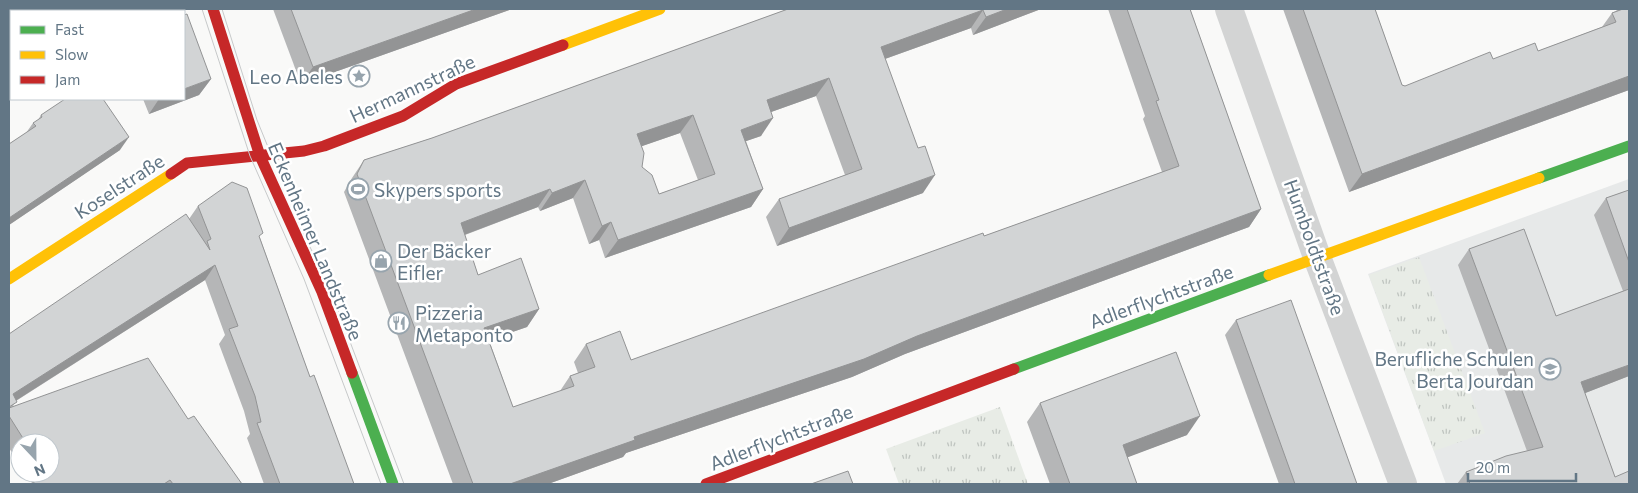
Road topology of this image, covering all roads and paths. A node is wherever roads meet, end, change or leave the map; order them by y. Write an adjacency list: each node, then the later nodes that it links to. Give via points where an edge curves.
1 (213, 9): 5 (street, Eckenheimer Landstraße)
2 (660, 9): 5 (street, Hermannstraße, via 456,84 404,116 330,144 304,151)
3 (1229, 9): 6 (street, Humboldtstraße)
4 (1629, 146): 6 (street, Adlerflychtstraße)
5 (260, 156): 7 (street, Koselstraße, via 187,163); 8 (street, Eckenheimer Landstraße, via 322,292)
6 (1317, 257): 9 (street, Adlerflychtstraße); 10 (street, Humboldtstraße)
7 (9, 279)
8 (393, 484)
9 (706, 484)
10 (1403, 484)

